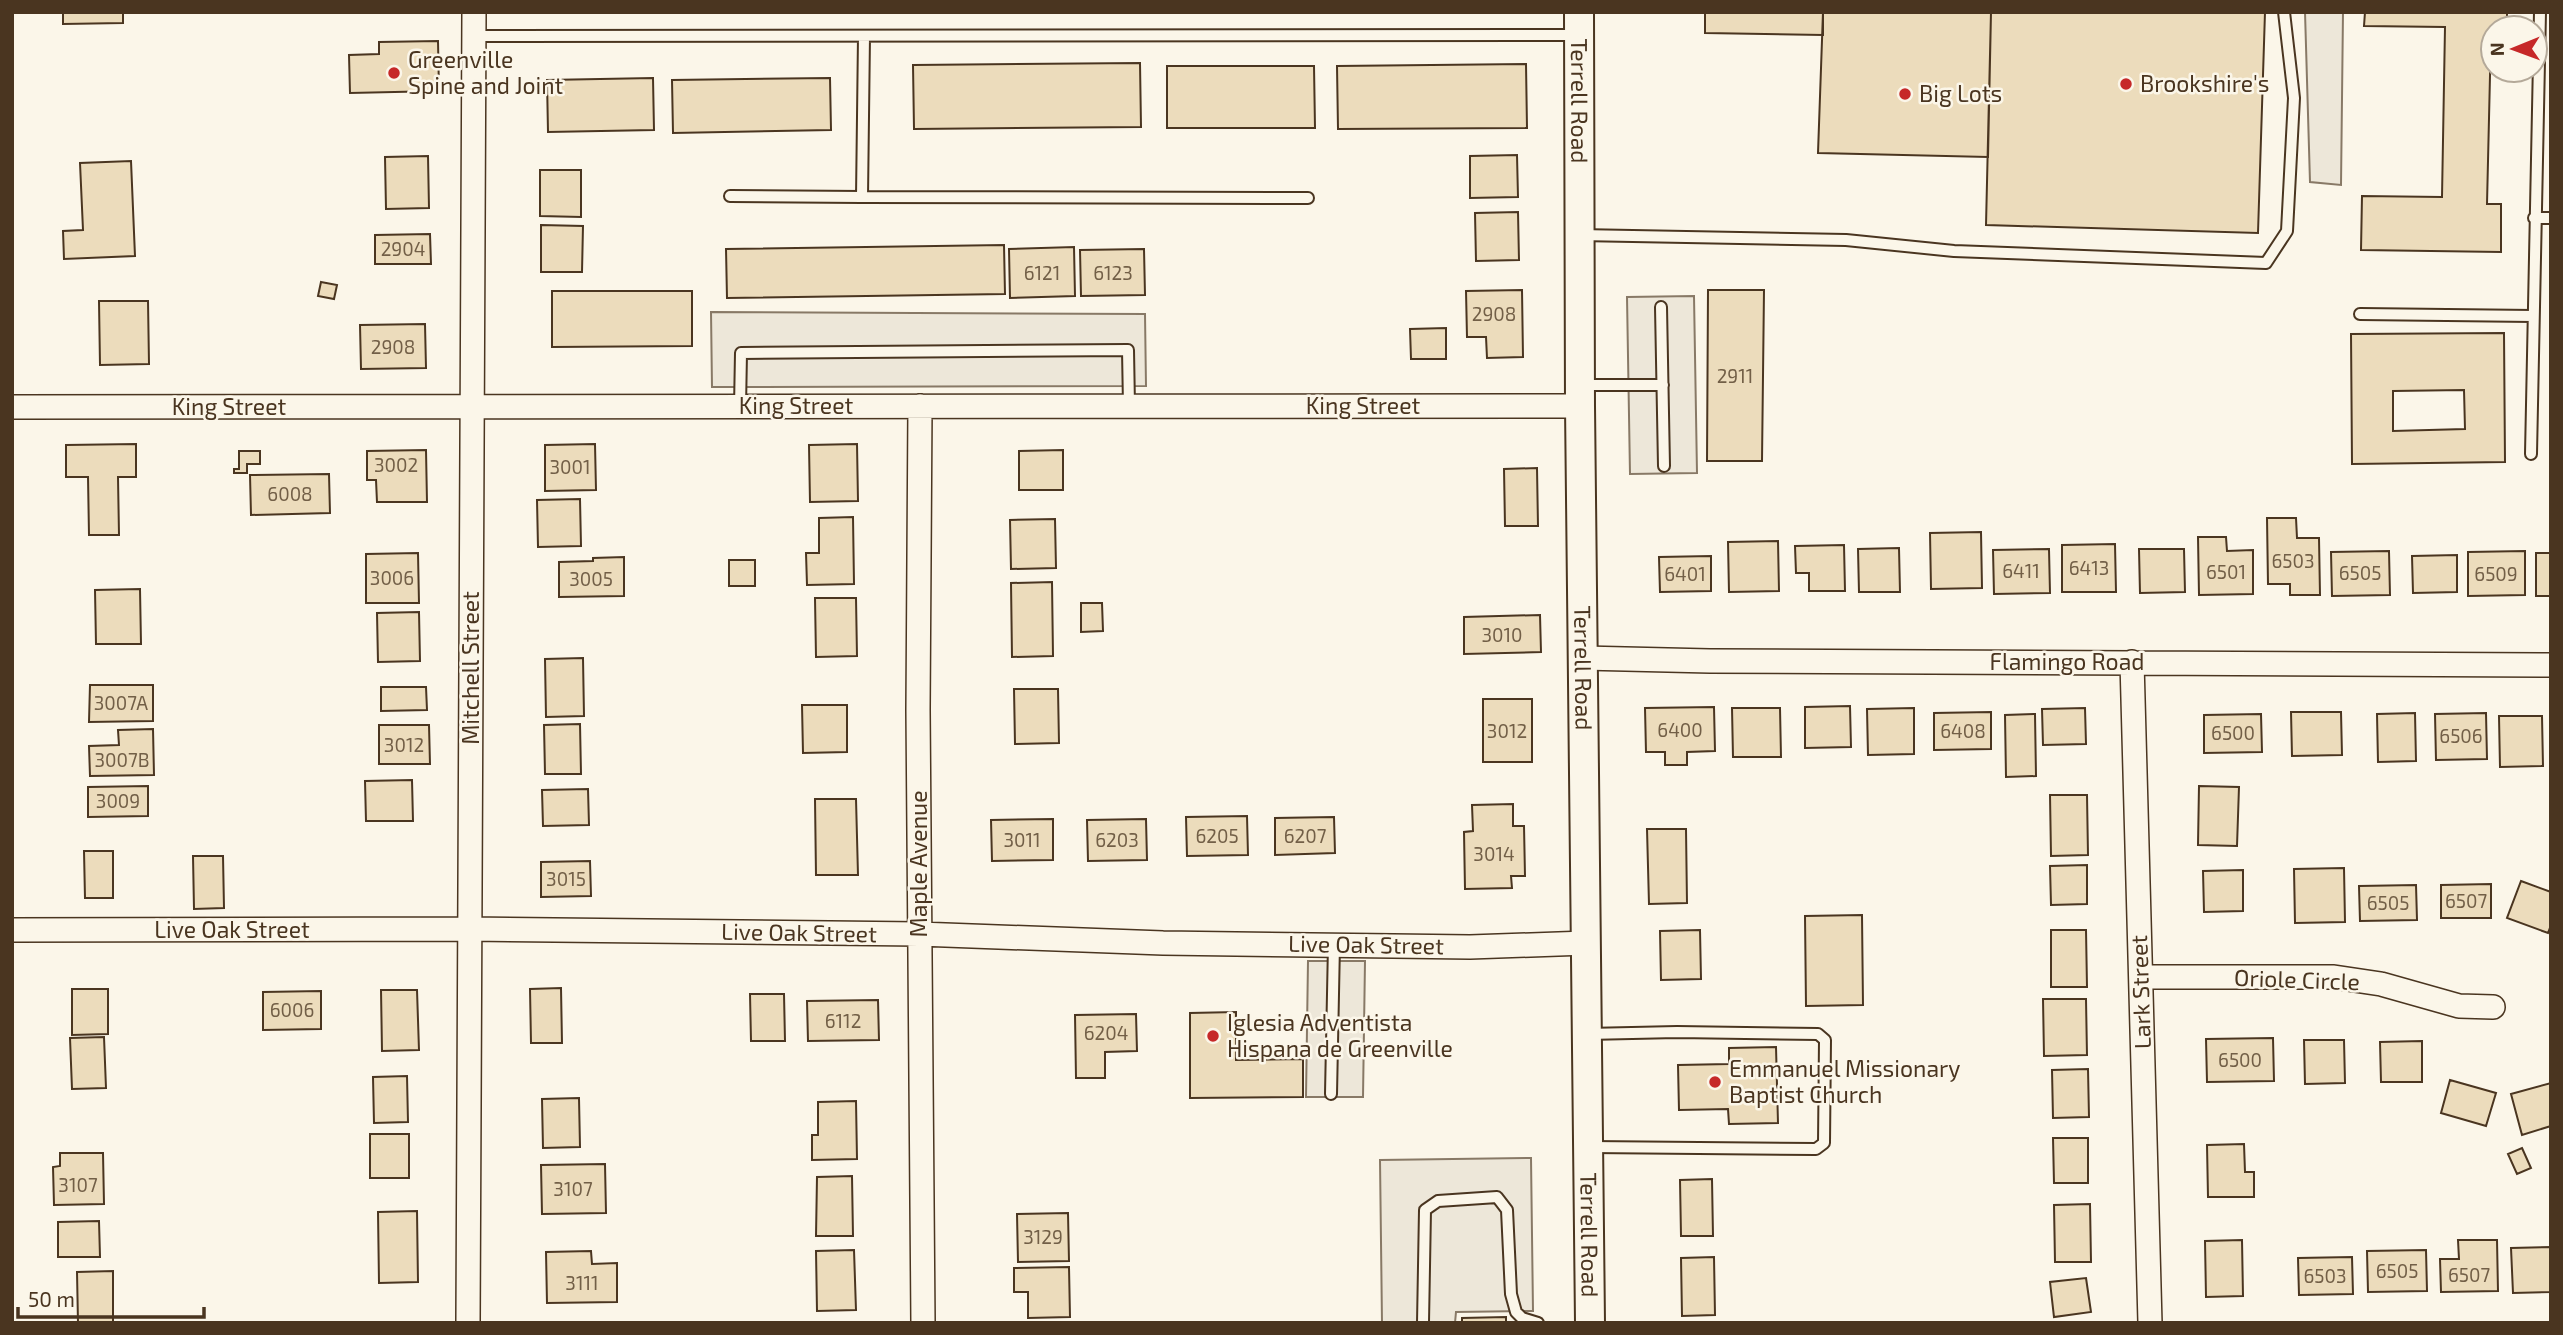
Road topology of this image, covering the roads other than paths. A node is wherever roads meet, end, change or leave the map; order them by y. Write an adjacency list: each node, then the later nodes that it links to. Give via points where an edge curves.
1 (474, 12): 5 (street, Mitchell Street)
2 (2284, 12): 12 (lane, via 2294,98 2287,231 2266,263 1954,251 1846,240)
3 (2540, 12): 10 (lane)
4 (1579, 23): 6 (lane); 12 (street, Terrell Road)
5 (474, 36): 6 (lane); 22 (street, Mitchell Street)
6 (864, 36): 8 (lane)
7 (730, 196): 8 (lane)
8 (862, 197): 9 (lane)
9 (1308, 198)
10 (2534, 218): 11 (lane); 15 (lane)
11 (2551, 218)
12 (1579, 235): 17 (street, Terrell Road)
13 (1661, 307): 16 (lane)
14 (2360, 314): 15 (lane)
15 (2533, 316): 23 (lane)
16 (1662, 385): 17 (lane); 24 (lane)
17 (1580, 396): 19 (street, King Street); 25 (street, Terrell Road)
18 (920, 406): 19 (street, King Street); 21 (street, King Street); 30 (street, Maple Avenue)
19 (1129, 406): 21 (lane, via 1128,350 1114,350 741,353)
20 (12, 407): 22 (street, King Street)
21 (740, 407): 22 (street, King Street)
22 (471, 408): 28 (street, Mitchell Street)
23 (2531, 454)
24 (1664, 466)
25 (1583, 658): 26 (street, Flamingo Road); 31 (street, Terrell Road)
26 (2132, 662): 27 (street, Flamingo Road); 33 (street, Lark Street)
27 (2551, 665)
28 (468, 929): 29 (street, Live Oak Street); 30 (street, Live Oak Street); 38 (street, Mitchell Street)
29 (12, 930)
30 (919, 934): 32 (street, Live Oak Street); 39 (street, Maple Avenue)
31 (1586, 943): 32 (street, Live Oak Street, via 1470,947); 35 (street, Terrell Road)
32 (1334, 944): 36 (lane)
33 (2141, 977): 34 (street, Oriole Circle, via 2334,977 2381,984 2459,1006); 43 (street, Lark Street)
34 (2493, 1007)
35 (1587, 1034): 37 (street, Terrell Road); 37 (lane, via 1818,1034 1825,1040 1824,1143 1816,1149)
36 (1331, 1094)
37 (1588, 1147): 42 (street, Terrell Road)
38 (468, 1323)
39 (923, 1323)
40 (1423, 1323): 41 (lane, via 1425,1210 1437,1201 1497,1197 1507,1210 1516,1312)
41 (1538, 1323)
42 (1590, 1323)
43 (2150, 1323)

